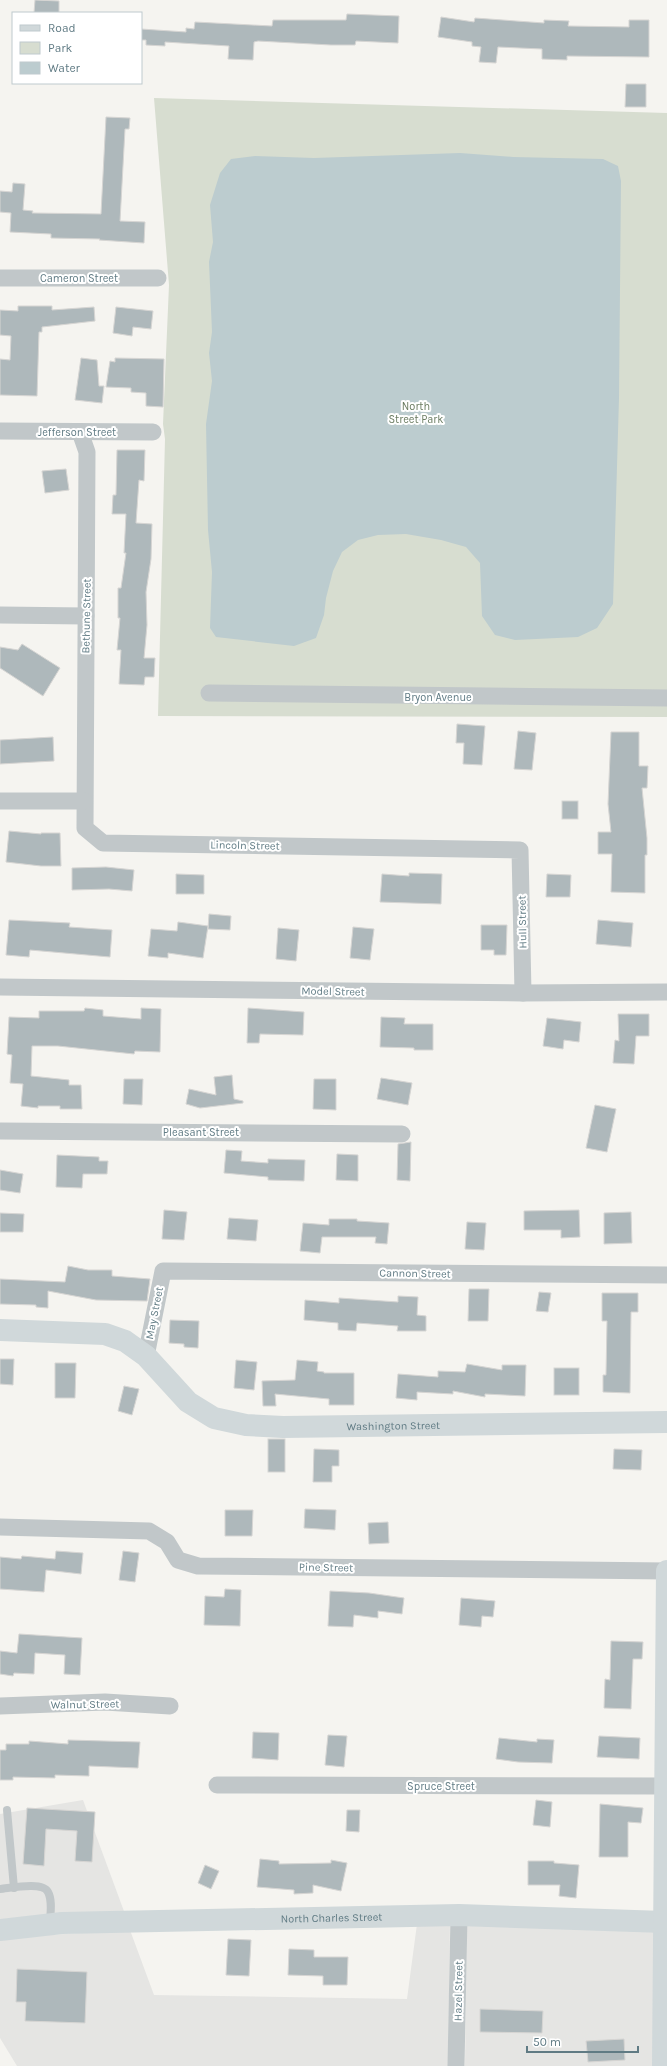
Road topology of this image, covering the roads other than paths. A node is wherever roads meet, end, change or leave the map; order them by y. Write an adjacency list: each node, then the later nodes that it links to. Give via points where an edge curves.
1 (0, 278): 2 (street, Cameron Street)
2 (158, 278)
3 (0, 431): 4 (street, Jefferson Street)
4 (80, 432): 5 (street, Jefferson Street); 7 (street, Bethune Street, via 87,452)
5 (153, 432)
6 (0, 615): 7 (street)
7 (86, 616): 11 (street, Bethune Street)
8 (209, 693): 9 (street, Bryon Avenue)
9 (667, 698)
10 (0, 801): 11 (street)
11 (84, 801): 12 (street, Lincoln Street, via 85,828 103,843)
12 (520, 850): 15 (street, Hull Street)
13 (0, 987): 15 (street, Model Street)
14 (667, 992): 15 (street, Model Street)
15 (524, 993)
16 (0, 1131): 17 (street, Pleasant Street)
17 (402, 1134)
18 (163, 1271): 19 (street, Cannon Street); 21 (street, May Street)
19 (667, 1275)
20 (0, 1330): 21 (street, Washington Street, via 105,1334 125,1341)
21 (146, 1356): 22 (street, Washington Street, via 188,1402 214,1418 246,1425 283,1427)
22 (667, 1422)
23 (0, 1527): 24 (street, Pine Street, via 150,1530 167,1542 178,1560 198,1566)
24 (667, 1571): 25 (street)
25 (667, 1621): 29 (street)
26 (0, 1706): 27 (street, Walnut Street, via 105,1702)
27 (170, 1706)
28 (216, 1785): 29 (street, Spruce Street)
29 (666, 1786): 34 (street)
30 (7, 1810): 31 (lane)
31 (14, 1888): 32 (lane); 35 (lane, via 40,1886 48,1891)
32 (0, 1889)
33 (459, 1915): 34 (street, North Charles Street); 35 (street, North Charles Street); 38 (street, Hazel Street)
34 (664, 1922): 37 (street)
35 (50, 1924): 36 (street, North Charles Street)
36 (0, 1930)
37 (665, 1954): 39 (street)
38 (456, 2066)
39 (663, 2066)

